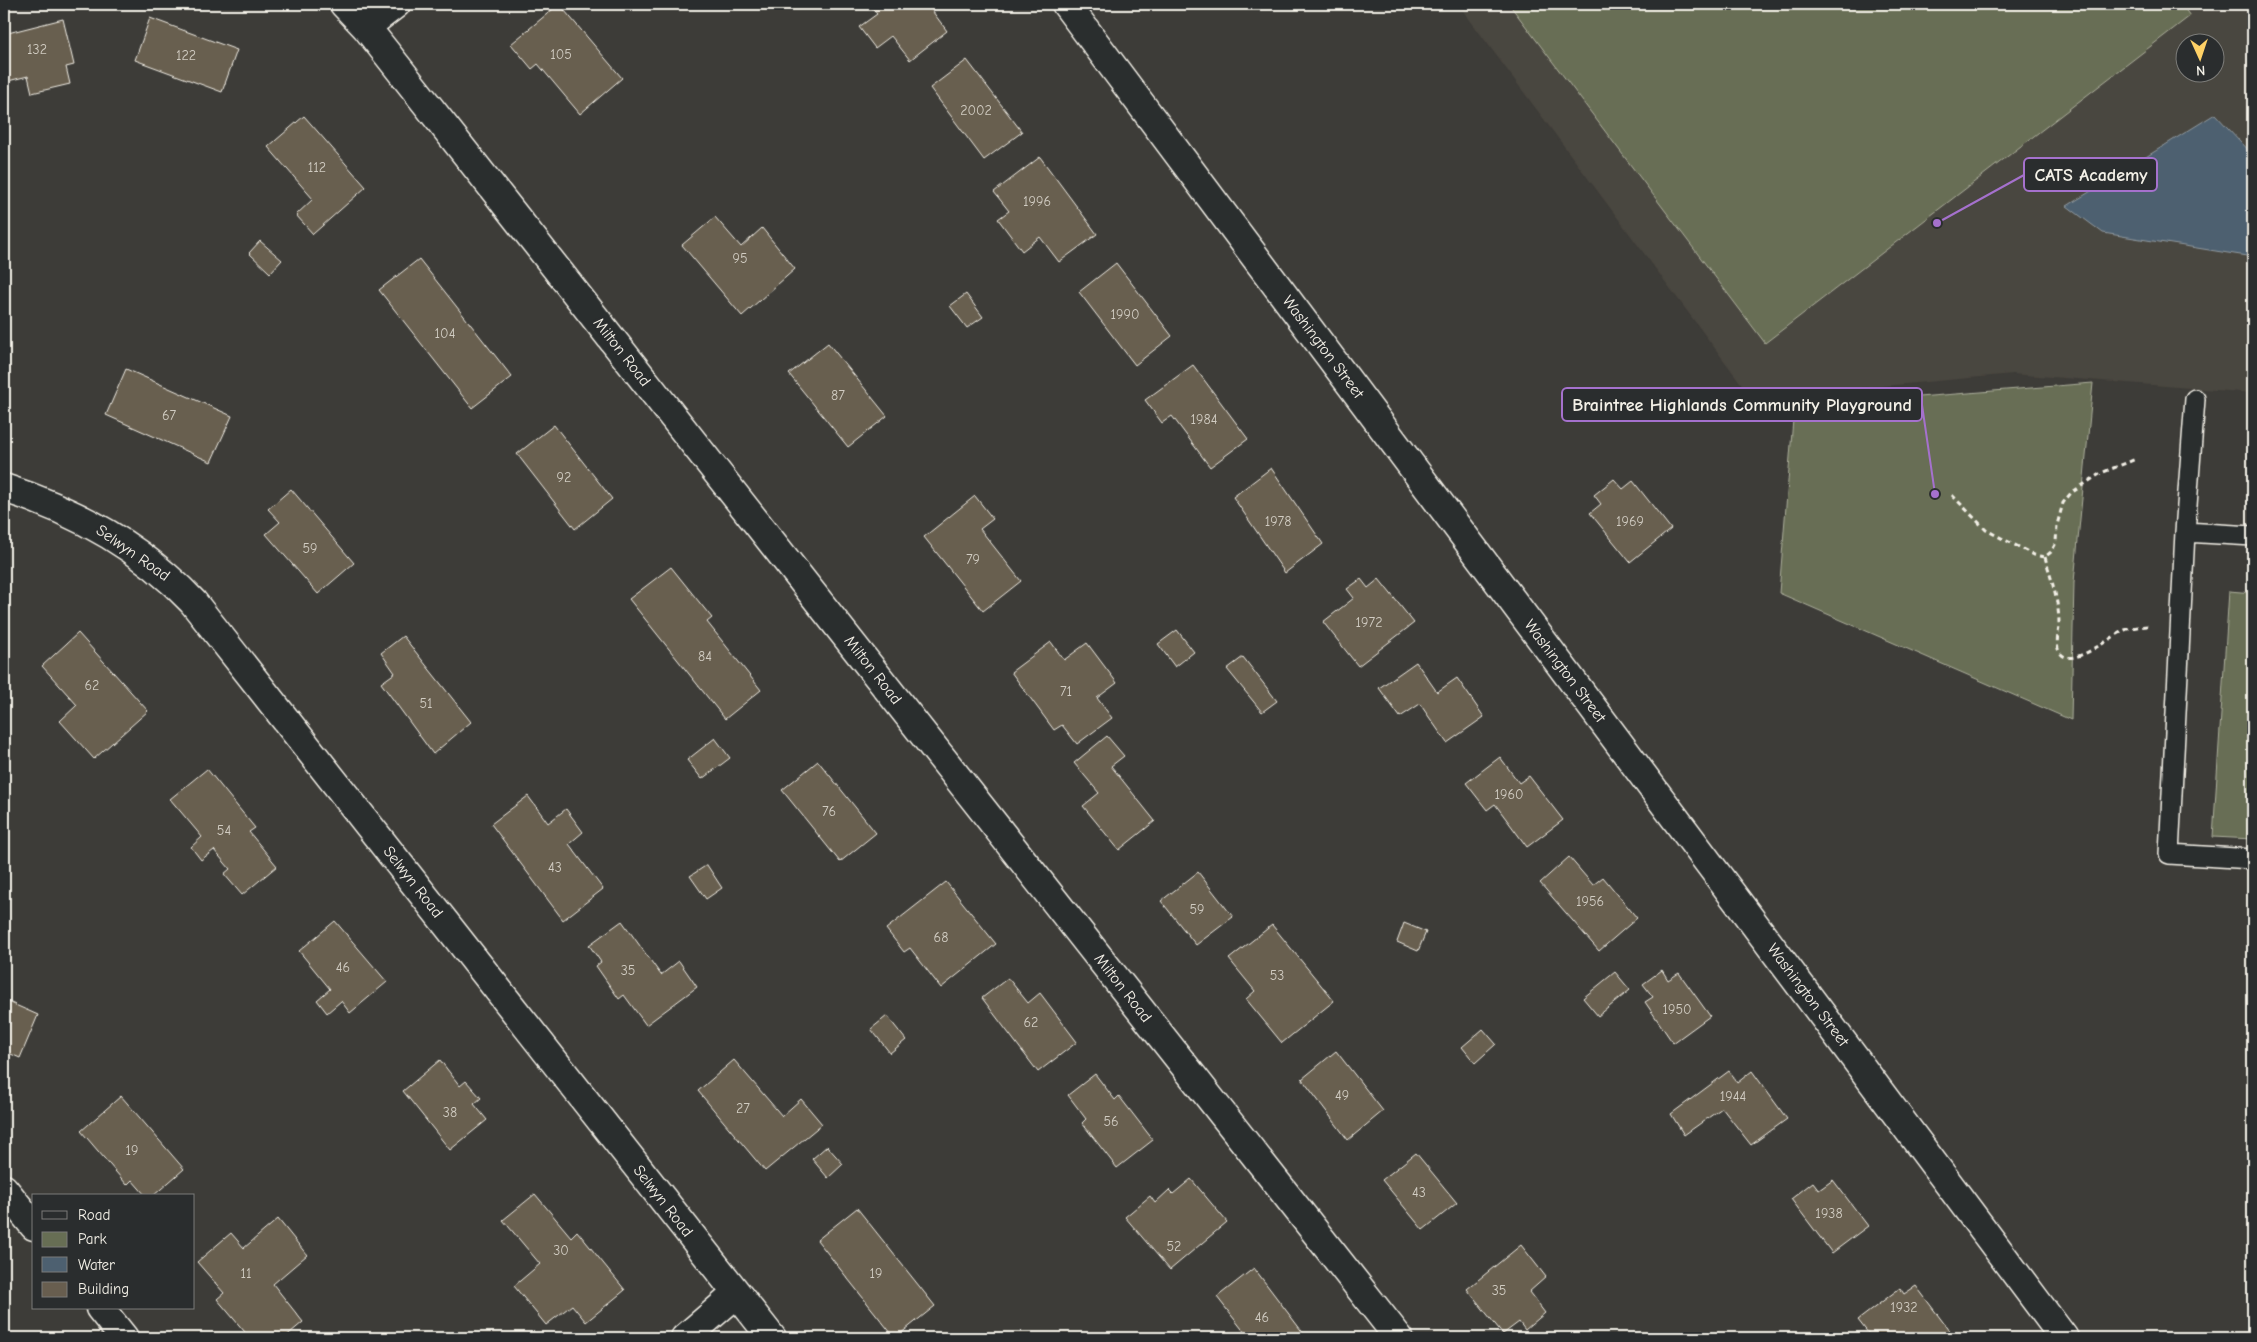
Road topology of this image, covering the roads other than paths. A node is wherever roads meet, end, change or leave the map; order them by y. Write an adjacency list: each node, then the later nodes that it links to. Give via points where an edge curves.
1 (344, 4): 4 (street, Milton Road)
2 (396, 4): 4 (street)
3 (1066, 4): 18 (street, Washington Street)
4 (366, 27): 17 (street, Milton Road)
5 (2195, 399): 7 (lane)
6 (4, 488): 12 (street, Selwyn Road, via 69,512 98,527 152,562 193,602)
7 (2185, 532): 8 (lane); 9 (lane, via 2169,854)
8 (2253, 536)
9 (2253, 859)
10 (4, 1189): 11 (street)
11 (32, 1224)
12 (736, 1294): 15 (street); 16 (street, Selwyn Road)
13 (102, 1310): 14 (street)
14 (124, 1338)
15 (685, 1338)
16 (772, 1338)
17 (1399, 1338)
18 (2064, 1338)

